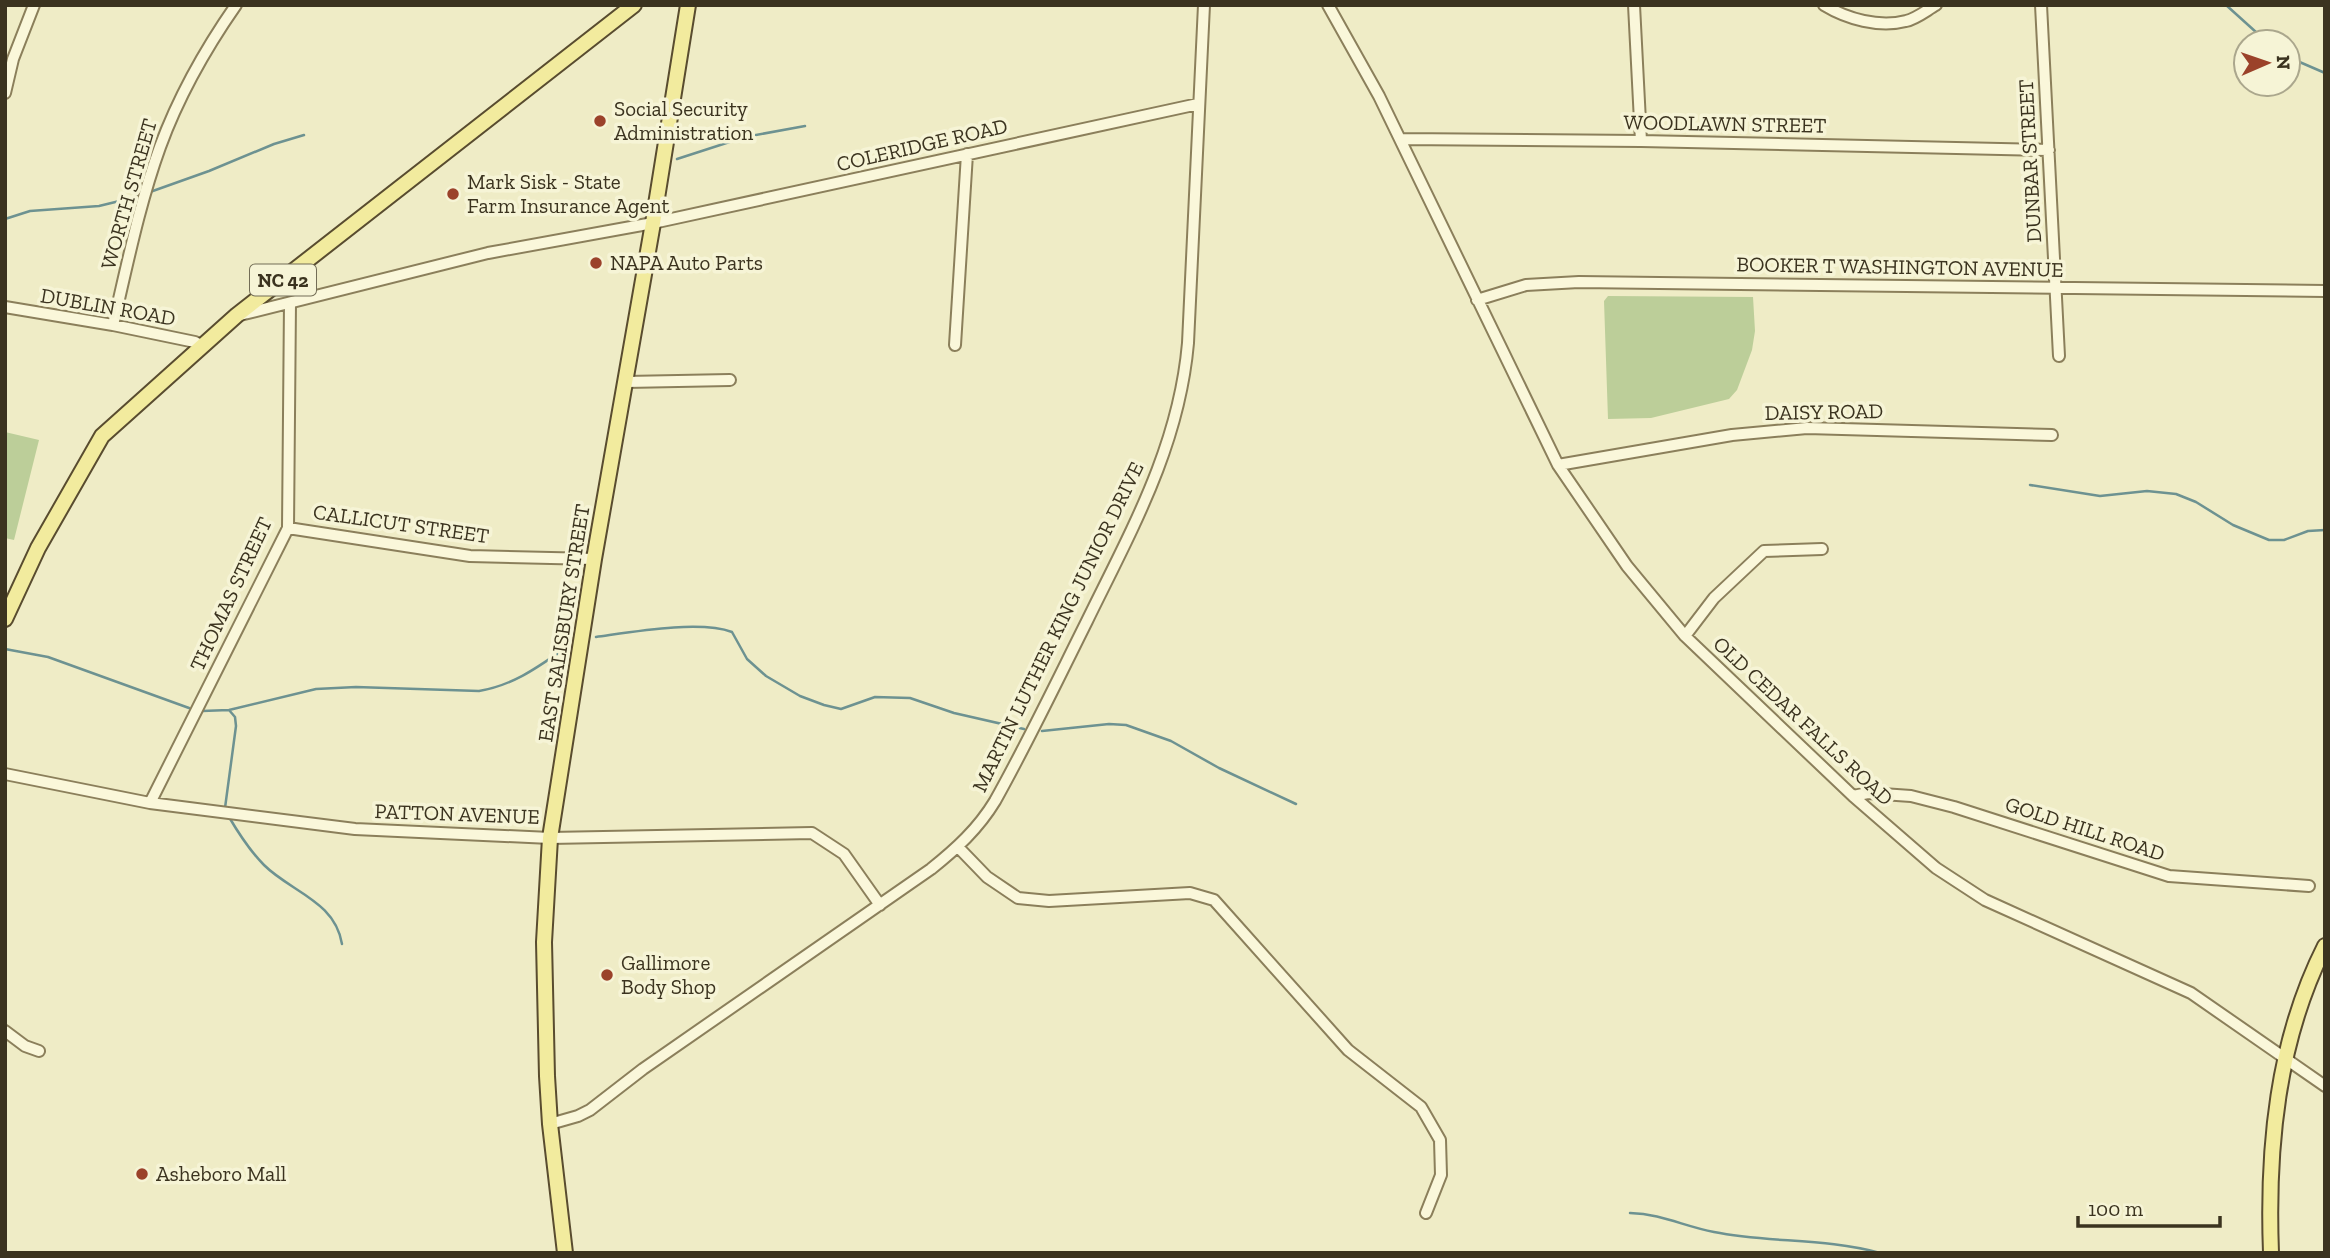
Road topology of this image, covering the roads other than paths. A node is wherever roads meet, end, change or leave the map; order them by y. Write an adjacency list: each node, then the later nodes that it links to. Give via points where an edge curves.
1 (34, 5): 11 (street)
2 (236, 5): 25 (street, WORTH STREET, via 173,113 159,149)
3 (634, 5): 18 (main road, NC 42)
4 (688, 5): 17 (main road, EAST SALISBURY STREET)
5 (1203, 5): 12 (street, MARTIN LUTHER KING JUNIOR DRIVE)
6 (1328, 5): 13 (street, OLD CEDAR FALLS ROAD)
7 (1634, 5): 14 (street)
8 (1824, 5): 9 (street, via 1854,20 1896,22 1908,21)
9 (1936, 5)
10 (2041, 5): 15 (street, DUNBAR STREET)
11 (5, 93)
12 (1198, 104): 16 (street, COLERIDGE ROAD); 42 (street, MARTIN LUTHER KING JUNIOR DRIVE, via 1188,343 1168,444 1126,541 1013,769 985,817)
13 (1400, 139): 14 (street, WOODLAWN STREET); 21 (street, OLD CEDAR FALLS ROAD)
14 (1641, 141): 15 (street, WOODLAWN STREET)
15 (2049, 150): 19 (street, DUNBAR STREET)
16 (967, 153): 17 (street, COLERIDGE ROAD); 26 (street)
17 (653, 223): 22 (street, COLERIDGE ROAD, via 488,253); 30 (main road, EAST SALISBURY STREET)
18 (273, 288): 22 (street); 24 (main road, NC 42)
19 (2055, 289): 20 (street, BOOKER T WASHINGTON AVENUE); 21 (street, BOOKER T WASHINGTON AVENUE, via 1578,282 1526,285); 28 (street, DUNBAR STREET)
20 (2325, 291)
21 (1477, 300): 32 (street, OLD CEDAR FALLS ROAD)
22 (290, 303): 24 (street, COLERIDGE ROAD); 33 (street, THOMAS STREET)
23 (5, 307): 25 (street, DUBLIN ROAD)
24 (237, 315): 27 (main road, NC 42)
25 (113, 325): 27 (street, DUBLIN ROAD)
26 (955, 345)
27 (203, 346): 36 (main road, NC 42, via 103,436 38,548)
28 (2059, 356)
29 (730, 380): 30 (street)
30 (626, 382): 35 (main road, EAST SALISBURY STREET)
31 (2052, 435): 32 (street, DAISY ROAD, via 1807,428 1732,435)
32 (1558, 465): 37 (street, OLD CEDAR FALLS ROAD, via 1627,566)
33 (288, 528): 35 (street, CALLICUT STREET, via 471,556); 40 (street, THOMAS STREET)
34 (1822, 548): 37 (street, via 1764,551 1714,598)
35 (594, 559): 41 (main road, EAST SALISBURY STREET)
36 (5, 619)
37 (1685, 636): 39 (street, OLD CEDAR FALLS ROAD)
38 (5, 774): 40 (street, PATTON AVENUE)
39 (1853, 796): 43 (street, GOLD HILL ROAD, via 1911,796 2169,876); 48 (street, OLD CEDAR FALLS ROAD, via 1958,883 2011,912 2191,993)
40 (150, 803): 41 (street, PATTON AVENUE, via 355,829)
41 (550, 838): 44 (street, PATTON AVENUE, via 812,833 844,854); 50 (main road, EAST SALISBURY STREET, via 544,942)
42 (958, 847): 44 (street, MARTIN LUTHER KING JUNIOR DRIVE); 51 (street, via 987,877 1018,898 1049,901 1190,893 1214,900 1348,1050 1421,1107 1440,1140 1441,1175)
43 (2309, 886)
44 (880, 905): 50 (street, MARTIN LUTHER KING JUNIOR DRIVE, via 590,1110)
45 (2325, 946): 48 (main road, via 2297,1012)
46 (5, 1031): 47 (street)
47 (39, 1052)
48 (2285, 1058): 49 (street, OLD CEDAR FALLS ROAD); 53 (main road, via 2270,1154)
49 (2325, 1086)
50 (550, 1124): 52 (main road, EAST SALISBURY STREET)
51 (1426, 1213)
52 (565, 1253)
53 (2271, 1253)

